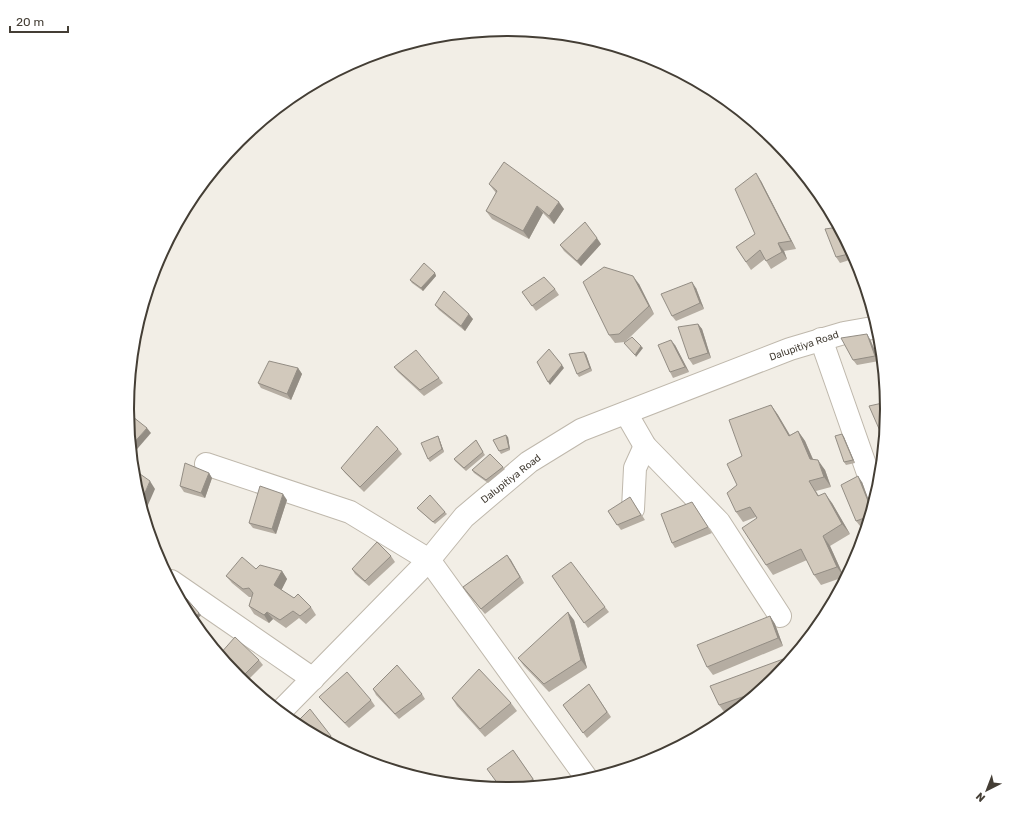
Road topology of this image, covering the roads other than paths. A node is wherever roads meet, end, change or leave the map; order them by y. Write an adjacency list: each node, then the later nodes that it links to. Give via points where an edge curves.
1 (871, 328): 2 (street, Dalupitiya Road)
2 (821, 339): 3 (street, Dalupitiya Road); 6 (street)
3 (626, 413): 4 (street); 8 (street, Dalupitiya Road, via 581,430 529,462 464,517)
4 (645, 446): 7 (street, via 635,468); 10 (street, via 719,522)
5 (206, 464): 8 (street, via 350,512)
6 (872, 485)
7 (633, 509)
8 (429, 560): 11 (street, Dalupitiya Road); 13 (street)
9 (181, 589): 11 (street)
10 (780, 616)
11 (313, 679): 12 (street, Dalupitiya Road)
12 (284, 708)
13 (584, 774)

